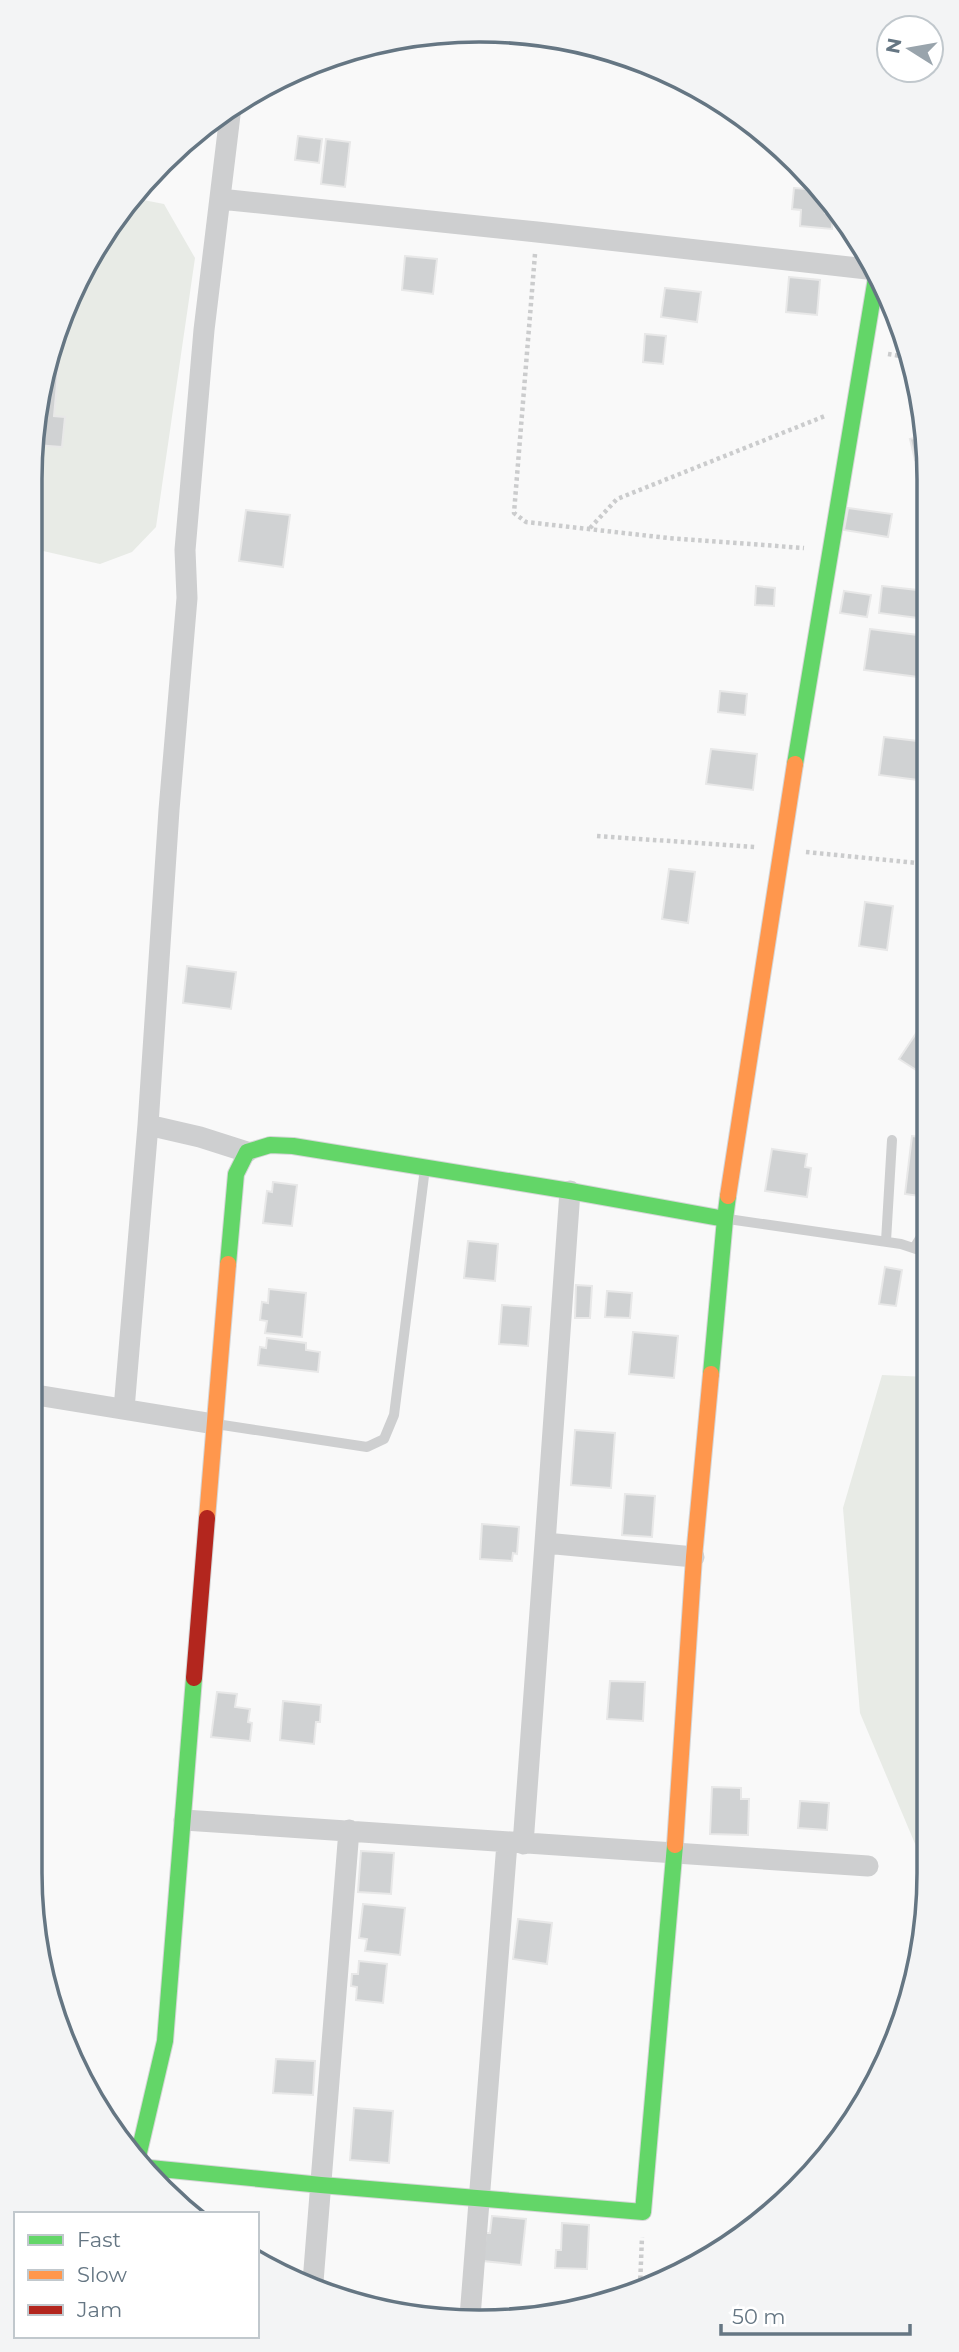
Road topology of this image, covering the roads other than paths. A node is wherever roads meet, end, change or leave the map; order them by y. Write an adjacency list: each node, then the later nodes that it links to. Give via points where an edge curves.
1 (229, 121): 2 (street)
2 (220, 200): 3 (street); 5 (street, via 185,550 187,598)
3 (863, 269)
4 (873, 288): 10 (street)
5 (148, 1125): 7 (street); 16 (street)
6 (892, 1140): 11 (lane)
7 (247, 1152): 8 (street, via 270,1145 293,1146); 17 (street, via 236,1174)
8 (425, 1167): 9 (street); 17 (lane, via 394,1415 384,1439 367,1447)
9 (570, 1191): 10 (street); 18 (street)
10 (725, 1219): 11 (lane); 19 (street)
11 (886, 1241): 13 (lane)
12 (917, 1243): 13 (lane)
13 (914, 1248): 14 (lane)
14 (917, 1249)
15 (42, 1396): 16 (street)
16 (124, 1409): 17 (street)
17 (214, 1424): 20 (street)
18 (545, 1544): 19 (street); 22 (street)
19 (694, 1557): 23 (street)
20 (184, 1820): 21 (street); 25 (street, via 165,2040)
21 (349, 1830): 22 (street); 27 (street)
22 (515, 1843): 23 (street); 28 (street)
23 (674, 1854): 24 (street); 28 (street, via 643,2212)
24 (868, 1866)
25 (140, 2148)
26 (158, 2169): 27 (street)
27 (321, 2185): 28 (street); 29 (street)
28 (479, 2199): 30 (street)
29 (313, 2278)
30 (471, 2310)

